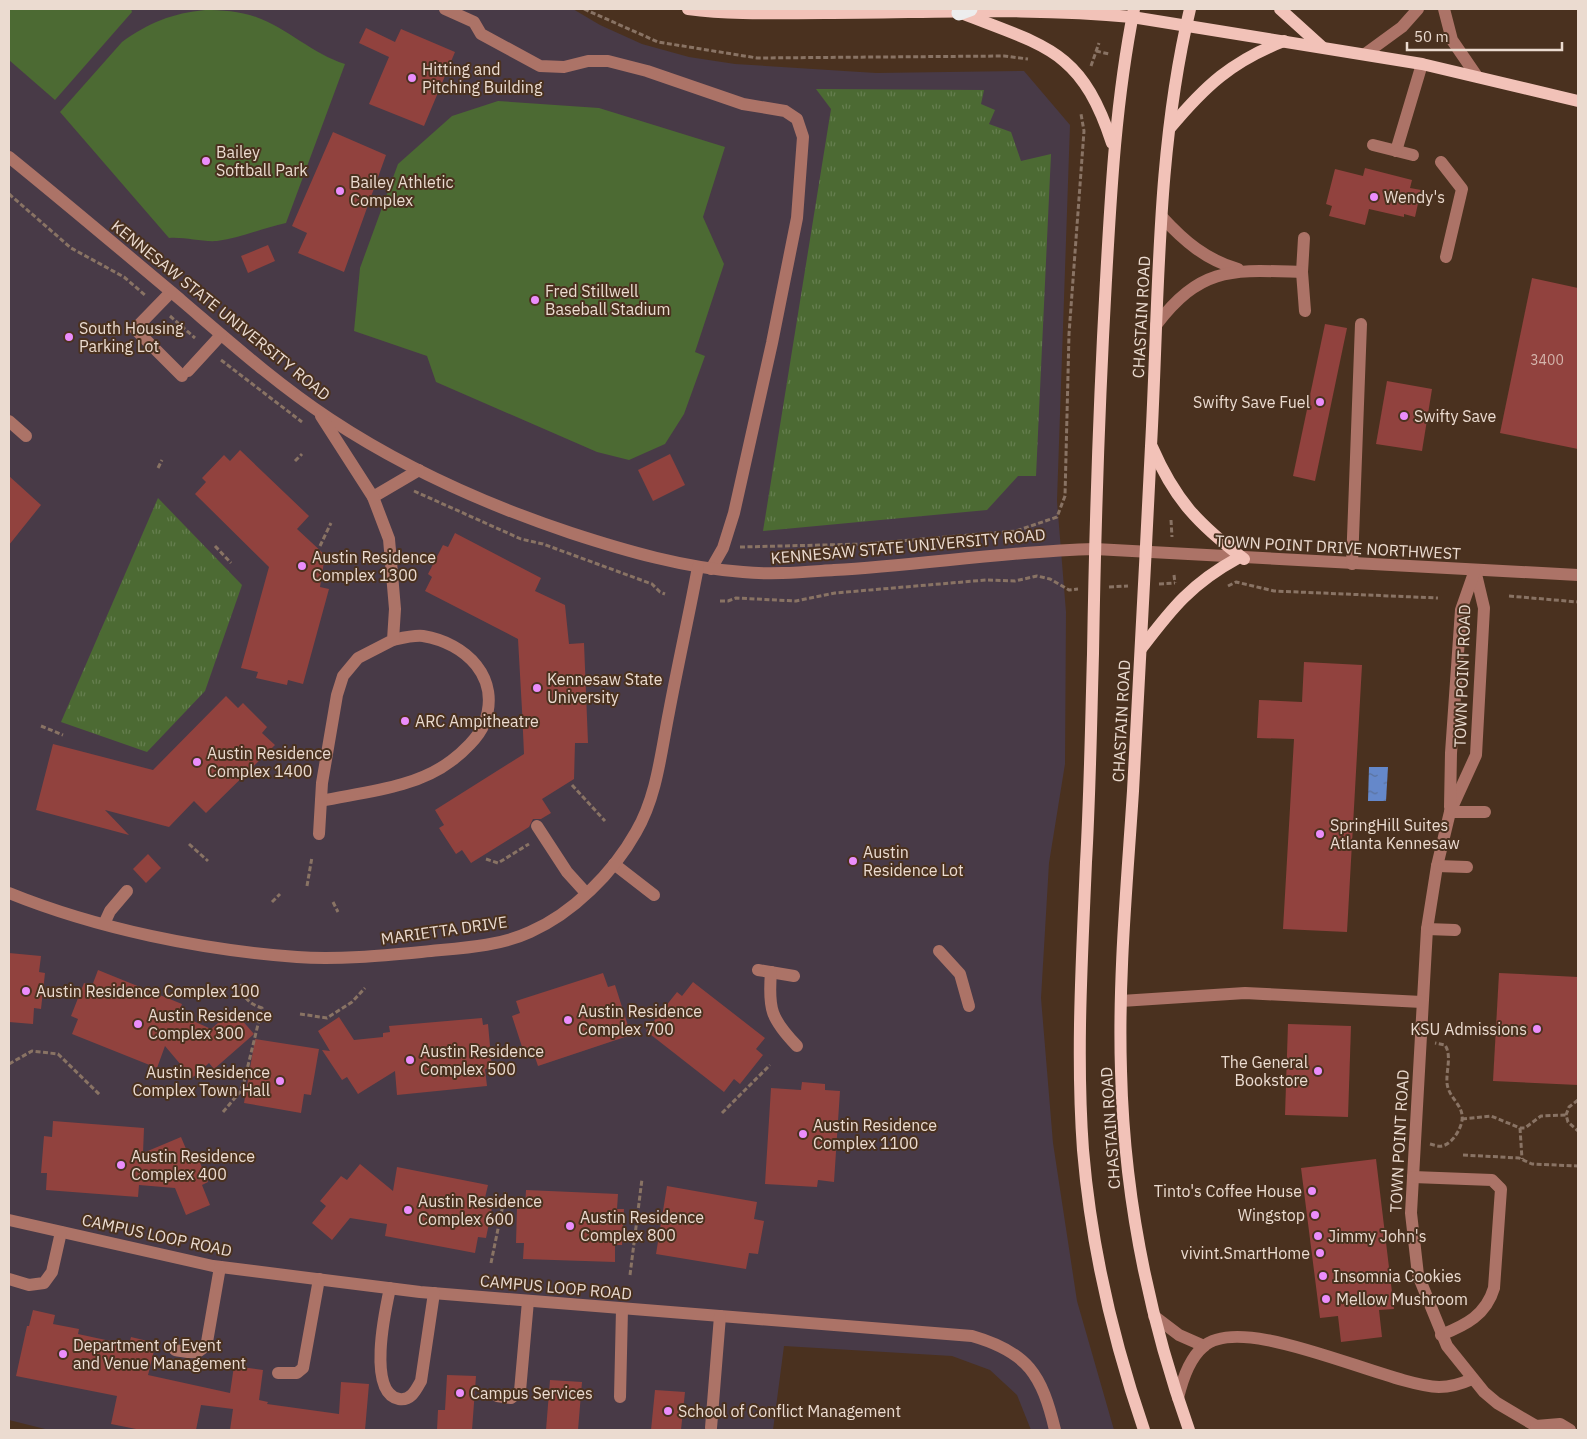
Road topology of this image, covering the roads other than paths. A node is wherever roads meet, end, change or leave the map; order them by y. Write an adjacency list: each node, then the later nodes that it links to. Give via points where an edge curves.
1 (445, 9): 46 (street, MARIETTA DRIVE, via 474,22 481,34 540,66 564,67 588,61 608,61 743,104 785,111 797,119 803,137 797,218 772,343 734,513 723,548)
2 (688, 9): 8 (main road, via 710,12)
3 (1190, 9): 12 (main road, CHASTAIN ROAD)
4 (1280, 9): 14 (main road)
5 (1418, 9): 15 (street, via 1402,27)
6 (1444, 9): 17 (street, via 1452,40)
7 (1014, 10): 10 (main road); 11 (main road)
8 (796, 11): 9 (main road)
9 (916, 11): 10 (main road)
10 (965, 11): 21 (main road, via 1030,40 1071,66 1097,102)
11 (1133, 13): 12 (main road); 21 (main road, CHASTAIN ROAD)
12 (1186, 24): 13 (main road); 19 (main road, CHASTAIN ROAD)
13 (1286, 41): 14 (main road); 19 (main road, via 1257,51 1220,75)
14 (1322, 46): 15 (main road)
15 (1366, 54): 16 (main road)
16 (1422, 64): 17 (main road); 22 (street)
17 (1476, 75): 18 (main road)
18 (1578, 101)
19 (1170, 128): 26 (main road, CHASTAIN ROAD)
20 (1373, 145): 22 (street)
21 (1113, 147): 42 (main road, CHASTAIN ROAD)
22 (1396, 151): 23 (street)
23 (1413, 155)
24 (9, 157): 31 (street, KENNESAW STATE UNIVERSITY ROAD)
25 (1441, 162): 28 (street, via 1462,189)
26 (1162, 217): 29 (street, via 1206,256); 34 (main road, CHASTAIN ROAD)
27 (1304, 238): 30 (street)
28 (1446, 257)
29 (1243, 270): 30 (street); 34 (street, via 1213,276 1194,286)
30 (1302, 272): 32 (street)
31 (171, 292): 35 (street, KENNESAW STATE UNIVERSITY ROAD); 35 (street, via 135,329 185,373)
32 (1305, 311)
33 (1362, 324): 45 (street)
34 (1156, 325): 39 (main road, CHASTAIN ROAD)
35 (221, 335): 36 (street, KENNESAW STATE UNIVERSITY ROAD)
36 (317, 410): 40 (street, KENNESAW STATE UNIVERSITY ROAD, via 361,439); 41 (street)
37 (9, 421): 38 (street)
38 (26, 436)
39 (1151, 444): 43 (main road, CHASTAIN ROAD); 44 (main road, via 1183,504)
40 (419, 470): 41 (street); 46 (street, KENNESAW STATE UNIVERSITY ROAD, via 480,499 597,542)
41 (373, 497): 49 (street, via 389,539 395,609)
42 (1096, 550): 43 (street, TOWN POINT DRIVE NORTHWEST); 46 (street, KENNESAW STATE UNIVERSITY ROAD, via 1052,550 792,573); 97 (main road, CHASTAIN ROAD, via 1080,1009 1081,1115 1088,1190 1103,1283 1117,1344)
43 (1144, 553): 44 (street, TOWN POINT DRIVE NORTHWEST); 50 (main road, CHASTAIN ROAD)
44 (1241, 558): 45 (street, TOWN POINT DRIVE NORTHWEST); 50 (main road, via 1214,571 1182,597)
45 (1352, 564): 47 (street, TOWN POINT DRIVE NORTHWEST)
46 (705, 568): 56 (street, MARIETTA DRIVE, via 652,796 637,831)
47 (1475, 570): 48 (street, TOWN POINT DRIVE NORTHWEST); 52 (street, TOWN POINT ROAD, via 1461,610); 52 (street, TOWN POINT ROAD, via 1484,608 1476,756)
48 (1578, 575)
49 (393, 640): 51 (street, via 358,658 343,676 329,744); 51 (street, via 421,636 453,645 479,666 490,691 484,724 451,761 420,779)
50 (1142, 649): 70 (main road, CHASTAIN ROAD)
51 (322, 801): 55 (street)
52 (1450, 812): 53 (street); 57 (street, TOWN POINT ROAD)
53 (1485, 812)
54 (540, 831): 61 (street, via 567,872)
55 (320, 834)
56 (614, 864): 61 (street, MARIETTA DRIVE); 62 (street)
57 (1436, 866): 58 (street); 64 (street, TOWN POINT ROAD)
58 (1467, 867)
59 (127, 890): 63 (street, via 110,910)
60 (9, 893): 63 (street, MARIETTA DRIVE, via 82,920)
61 (586, 893): 63 (street, MARIETTA DRIVE, via 529,933 493,943 392,955 299,957 196,944)
62 (654, 895)
63 (104, 924)
64 (1428, 930): 65 (street); 71 (street, TOWN POINT ROAD)
65 (1455, 930)
66 (939, 951): 72 (street, via 960,974)
67 (758, 970): 68 (street)
68 (771, 972): 69 (street); 73 (street, via 769,1001 779,1028)
69 (794, 976)
70 (1121, 1001): 71 (street, via 1245,993); 85 (main road, CHASTAIN ROAD, via 1121,1079 1129,1182)
71 (1422, 1002): 74 (street, TOWN POINT ROAD)
72 (969, 1006)
73 (797, 1046)
74 (1413, 1177): 86 (street, TOWN POINT ROAD, via 1411,1213 1418,1275); 86 (street, via 1492,1180 1501,1189 1494,1288 1490,1300 1474,1319)
75 (9, 1220): 76 (street, CAMPUS LOOP ROAD)
76 (62, 1232): 77 (street, CAMPUS LOOP ROAD); 78 (street, via 52,1272 44,1283 29,1284)
77 (220, 1267): 79 (street, CAMPUS LOOP ROAD); 88 (street, via 204,1350 197,1353)
78 (9, 1279)
79 (319, 1280): 80 (street, CAMPUS LOOP ROAD); 89 (street, via 303,1368 297,1373)
80 (390, 1288): 81 (street, CAMPUS LOOP ROAD); 81 (street, via 381,1329 381,1363 387,1392 390,1397 402,1400 414,1394 421,1381)
81 (434, 1293): 82 (street, CAMPUS LOOP ROAD)
82 (528, 1301): 83 (street, CAMPUS LOOP ROAD); 91 (street, via 520,1391 511,1398)
83 (622, 1309): 84 (street, CAMPUS LOOP ROAD); 92 (street)
84 (720, 1316): 94 (street); 96 (street, CAMPUS LOOP ROAD, via 972,1336 997,1343 1019,1356 1036,1375 1048,1402)
85 (1154, 1316): 87 (street, via 1179,1336); 93 (main road, CHASTAIN ROAD)
86 (1441, 1335): 90 (street, TOWN POINT ROAD)
87 (1204, 1346): 90 (street, via 1226,1338 1262,1340 1349,1362 1412,1384 1452,1387); 93 (street, via 1186,1374)
88 (175, 1350)
89 (278, 1373)
90 (1472, 1379): 95 (street, TOWN POINT ROAD, via 1497,1403)
91 (497, 1396)
92 (620, 1398)
93 (1178, 1398): 98 (main road, CHASTAIN ROAD)
94 (711, 1428)
95 (1537, 1428): 99 (street, TOWN POINT ROAD, via 1560,1424)
96 (1055, 1430)
97 (1144, 1430)
98 (1189, 1430)
99 (1570, 1430)

